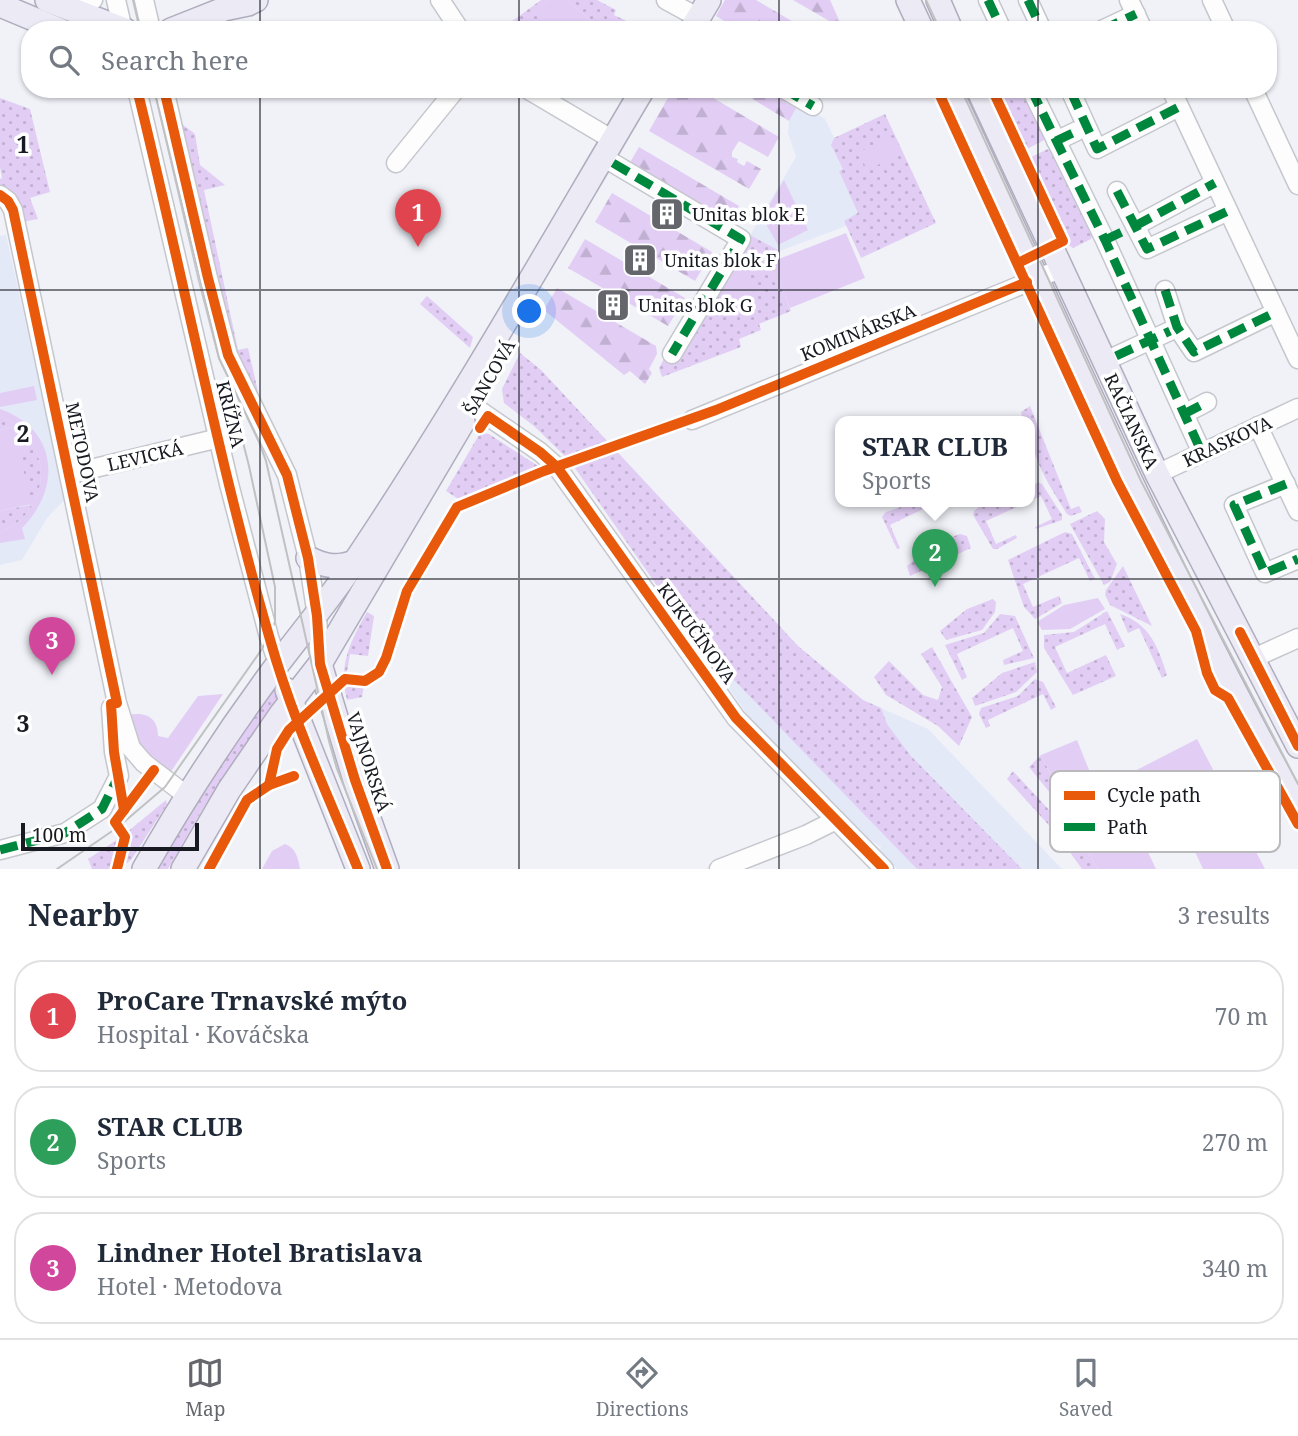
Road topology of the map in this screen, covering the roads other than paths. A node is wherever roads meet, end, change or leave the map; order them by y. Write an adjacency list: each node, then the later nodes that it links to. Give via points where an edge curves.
1 (47, 0): 17 (main road)
2 (93, 0): 17 (street)
3 (116, 0): 18 (street)
4 (144, 0): 19 (street)
5 (440, 0): 21 (street)
6 (666, 0): 16 (street)
7 (709, 0): 16 (main road)
8 (908, 0): 22 (main road)
9 (938, 0): 23 (main road)
10 (988, 0): 24 (street)
11 (1212, 0): 26 (street)
12 (252, 2): 15 (main road, via 232,21)
13 (1033, 2): 25 (street)
14 (0, 5): 17 (main road)
15 (216, 13): 20 (main road)
16 (688, 18)
17 (66, 20)
18 (122, 21)
19 (149, 21)
20 (195, 21)
21 (454, 21)
22 (918, 21)
23 (947, 21)
24 (998, 21)
25 (1039, 21)
26 (1222, 21)
27 (139, 98): 69 (street, KRÍŽNA)
28 (166, 98): 75 (street, KRÍŽNA, via 228,355 288,475)
29 (449, 98): 45 (street)
30 (542, 98): 43 (street)
31 (638, 98): 43 (main road, ŠANCOVÁ)
32 (651, 98): 46 (main road, ŠANCOVÁ)
33 (799, 98): 40 (street)
34 (954, 98): 55 (main road, RAČIANSKA)
35 (982, 98): 54 (main road, RAČIANSKA)
36 (1035, 98): 44 (street)
37 (1074, 98): 41 (street, via 1097,149)
38 (1175, 98): 41 (street)
39 (1257, 98): 48 (street)
40 (813, 106)
41 (1179, 107): 47 (street)
42 (1077, 131): 44 (street)
43 (613, 139): 77 (main road, ŠANCOVÁ, via 454,410)
44 (1056, 141): 53 (street)
45 (396, 163)
46 (613, 163): 60 (street, via 741,239); 64 (main road, ŠANCOVÁ)
47 (1215, 183): 51 (street); 52 (street)
48 (1298, 185)
49 (1117, 191): 52 (street)
50 (0, 195): 71 (street, METODOVA, via 13,210)
51 (1228, 211): 52 (street, via 1147,249); 57 (street)
52 (1129, 229): 53 (street)
53 (1104, 240): 59 (street)
54 (1060, 269): 55 (street, KOMINÁRSKA); 72 (main road, RAČIANSKA)
55 (1037, 278): 67 (street, KOMINÁRSKA); 88 (main road, RAČIANSKA, via 1132,485)
56 (1165, 290): 57 (street, via 1178,327 1194,352)
57 (1276, 313): 62 (street)
58 (1170, 331): 59 (street)
59 (1150, 340): 61 (street); 66 (street)
60 (672, 354)
61 (1116, 356)
62 (1298, 359)
63 (1207, 402): 66 (street)
64 (473, 406): 82 (main road, ŠANCOVÁ); 92 (street, KUKUČÍNOVA, via 557,467 736,718)
65 (1298, 408): 68 (street, KRASKOVA)
66 (1184, 414): 70 (street)
67 (692, 420)
68 (1258, 426): 70 (street, KRASKOVA); 73 (street)
69 (219, 438): 71 (street, LEVICKÁ); 81 (street, KRÍŽNA)
70 (1202, 453): 72 (street, KRASKOVA)
71 (70, 474): 90 (street, METODOVA, via 117,703 131,748 144,764)
72 (1157, 474): 80 (main road, RAČIANSKA)
73 (1286, 484): 74 (street); 76 (street, via 1234,505 1265,573)
74 (1298, 510)
75 (309, 558): 77 (main road, via 338,567); 78 (street, KRÍŽNA)
76 (1298, 559)
77 (355, 562): 78 (main road, ŠANCOVÁ)
78 (317, 616): 81 (main road, ŠANCOVÁ); 82 (street, KRÍŽNA)
79 (1298, 638): 80 (street)
80 (1254, 658): 85 (main road, RAČIANSKA)
81 (278, 664): 83 (main road); 90 (main road, ŠANCOVÁ)
82 (320, 664): 83 (main road, ŠANCOVÁ); 97 (main road, VAJNORSKÁ)
83 (291, 701): 86 (main road); 87 (main road, ŠANCOVÁ)
84 (111, 704): 93 (street, via 119,776 102,809 65,833)
85 (1298, 746)
86 (312, 753): 87 (main road, via 298,742 286,740); 96 (main road)
87 (250, 760): 95 (main road, ŠANCOVÁ)
88 (1278, 771)
89 (1280, 775): 91 (main road, RAČIANSKA)
90 (186, 795): 94 (main road, ŠANCOVÁ)
91 (1298, 809)
92 (836, 820): 98 (street); 99 (street, KUKUČÍNOVA)
93 (0, 850)
94 (144, 869)
95 (183, 869)
96 (358, 869)
97 (387, 869)
98 (719, 869)
99 (884, 869)

